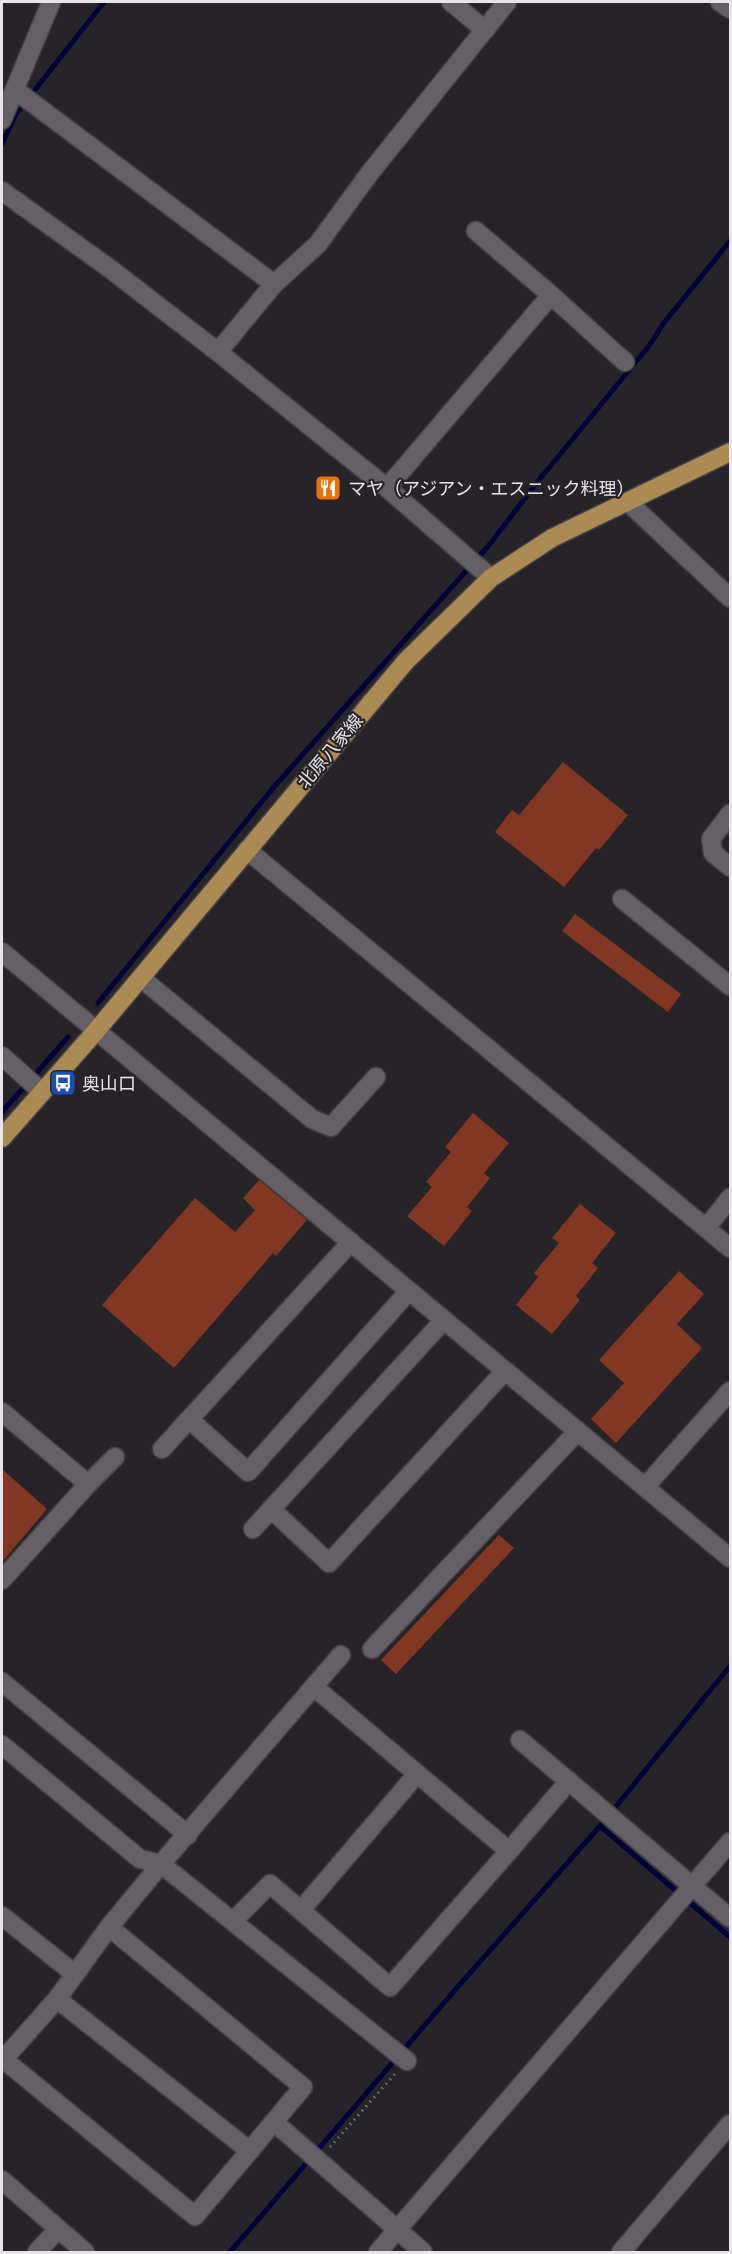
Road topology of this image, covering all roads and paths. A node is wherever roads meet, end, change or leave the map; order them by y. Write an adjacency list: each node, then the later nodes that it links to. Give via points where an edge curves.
1 (51, 2): 7 (street)
2 (451, 2): 6 (street)
3 (507, 2): 6 (street)
4 (720, 2): 5 (street)
5 (730, 9)
6 (485, 30): 11 (street, via 318,244)
7 (15, 90): 8 (street); 11 (street)
8 (2, 120)
9 (2, 191): 13 (street)
10 (476, 231): 12 (street)
11 (274, 284): 13 (street)
12 (551, 295): 14 (street); 16 (street)
13 (218, 352): 16 (street)
14 (625, 362)
15 (730, 452): 17 (main road, 北原八家線)
16 (387, 488): 18 (street)
17 (628, 502): 18 (main road, 北原八家線, via 552,538); 19 (street)
18 (491, 578): 21 (main road, 北原八家線, via 406,661)
19 (730, 598)
20 (730, 814): 22 (street, via 711,839 713,853)
21 (247, 850): 25 (main road, 北原八家線); 33 (street)
22 (730, 867)
23 (622, 899): 26 (street)
24 (2, 952): 27 (street)
25 (141, 978): 27 (main road, 北原八家線); 29 (street, via 312,1119 331,1127)
26 (730, 986)
27 (96, 1031): 30 (main road, 北原八家線); 34 (street)
28 (2, 1056): 30 (street)
29 (376, 1077)
30 (42, 1092): 31 (main road, 北原八家線)
31 (2, 1138)
32 (730, 1198): 33 (street)
33 (706, 1228): 35 (street)
34 (351, 1242): 36 (street); 41 (street)
35 (730, 1248)
36 (409, 1291): 37 (street); 41 (street, via 248,1472)
37 (444, 1320): 38 (street); 47 (street)
38 (506, 1371): 42 (street); 47 (street, via 329,1563)
39 (730, 1391): 46 (street)
40 (2, 1412): 45 (street)
41 (190, 1420): 43 (street)
42 (578, 1431): 46 (street); 51 (street)
43 (162, 1449)
44 (115, 1457): 45 (street)
45 (88, 1484): 50 (street)
46 (645, 1487): 49 (street)
47 (271, 1509): 48 (street)
48 (253, 1529)
49 (730, 1558)
50 (2, 1580)
51 (372, 1649)
52 (341, 1655): 54 (street)
53 (2, 1682): 59 (street)
54 (314, 1687): 57 (street); 59 (street)
55 (520, 1740): 58 (street)
56 (2, 1745): 62 (street, via 140,1859)
57 (417, 1774): 61 (street); 64 (street)
58 (569, 1781): 61 (street); 63 (street)
59 (188, 1835): 62 (street)
60 (730, 1842): 63 (street)
61 (509, 1851): 64 (street, via 390,1987)
62 (161, 1864): 67 (street); 68 (street)
63 (693, 1885): 66 (street); 79 (street)
64 (301, 1910): 67 (street, via 270,1884)
65 (2, 1916): 69 (street)
66 (730, 1918)
67 (233, 1922): 72 (street)
68 (109, 1927): 69 (street); 73 (street, via 303,2087)
69 (75, 1974): 70 (street)
70 (57, 1999): 71 (street); 75 (street)
71 (2, 2060): 75 (street, via 195,2216)
72 (406, 2061): 76 (path)
73 (274, 2122): 75 (street); 76 (street)
74 (730, 2124): 84 (street)
75 (250, 2151)
76 (318, 2160): 79 (street)
77 (2, 2180): 78 (street)
78 (58, 2229): 80 (street); 81 (street)
79 (397, 2230): 82 (street); 83 (street)
80 (37, 2253)
81 (85, 2253)
82 (378, 2253)
83 (423, 2253)
84 (621, 2253)

